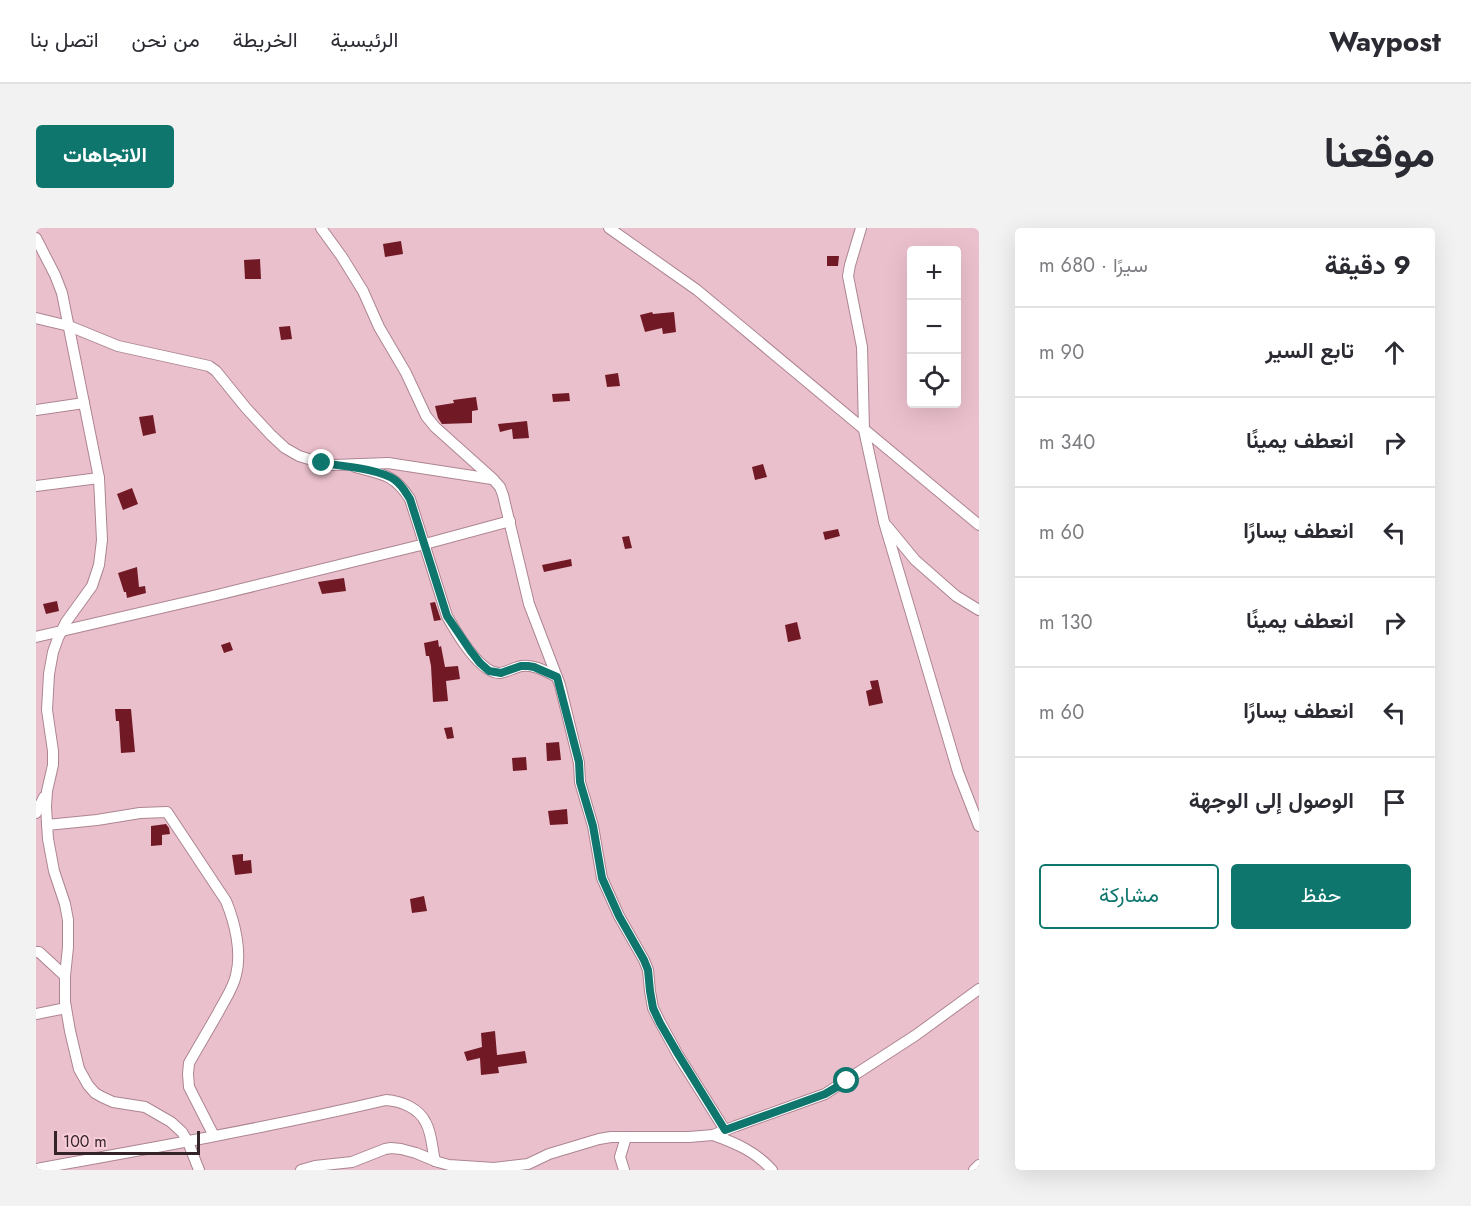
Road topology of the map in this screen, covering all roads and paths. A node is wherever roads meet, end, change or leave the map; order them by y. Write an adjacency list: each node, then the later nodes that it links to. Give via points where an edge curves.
1 (321, 228): 12 (street, via 363,291 426,416)
2 (609, 228): 9 (street, via 697,290)
3 (861, 228): 9 (street, via 848,276 862,347)
4 (36, 238): 6 (street, via 59,285)
5 (36, 318): 6 (street)
6 (69, 326): 7 (street); 10 (street, via 118,346 208,366 285,448 311,460)
7 (84, 403): 8 (street); 11 (street)
8 (36, 410)
9 (864, 430): 15 (street); 16 (street)
10 (346, 465): 12 (street, via 388,463); 17 (street, via 396,481 410,499)
11 (99, 478): 13 (street); 19 (street, via 99,566 92,586)
12 (493, 479): 14 (street, via 500,487)
13 (36, 486)
14 (510, 521): 17 (street); 21 (street, via 530,604)
15 (884, 522): 18 (street, via 915,560 956,596); 25 (street, via 958,772)
16 (979, 525)
17 (425, 544): 19 (street); 21 (street, via 447,616 480,663 489,671 501,673 521,666 534,667)
18 (979, 610)
19 (60, 632): 20 (street); 22 (street, via 49,674 47,710 53,765)
20 (36, 637)
21 (557, 677): 31 (street, via 602,878 648,970 653,1008 660,1023)
22 (47, 791): 23 (street); 24 (street)
23 (36, 813)
24 (47, 825): 27 (street, via 54,871 68,920); 33 (street, via 166,812 226,901 237,940 236,978 189,1063 188,1074 189,1087)
25 (979, 826)
26 (36, 951): 27 (street)
27 (65, 976): 29 (street)
28 (979, 989): 31 (street, via 825,1094)
29 (66, 1008): 30 (street); 35 (street, via 79,1069 95,1093 113,1102 145,1107 171,1122)
30 (36, 1014)
31 (725, 1130): 32 (street)
32 (713, 1135): 34 (street); 43 (street, via 747,1149)
33 (214, 1136): 35 (street); 36 (street, via 386,1100 397,1101 420,1114 427,1124)
34 (626, 1137): 38 (street, via 599,1139 549,1154); 42 (street, via 620,1157)
35 (188, 1142): 39 (street); 40 (street)
36 (435, 1161): 38 (street, via 469,1167); 41 (street, via 391,1148 351,1162)
37 (979, 1165): 44 (street)
38 (526, 1167)
39 (36, 1169)
40 (199, 1170)
41 (301, 1170)
42 (624, 1170)
43 (772, 1170)
44 (974, 1170)

